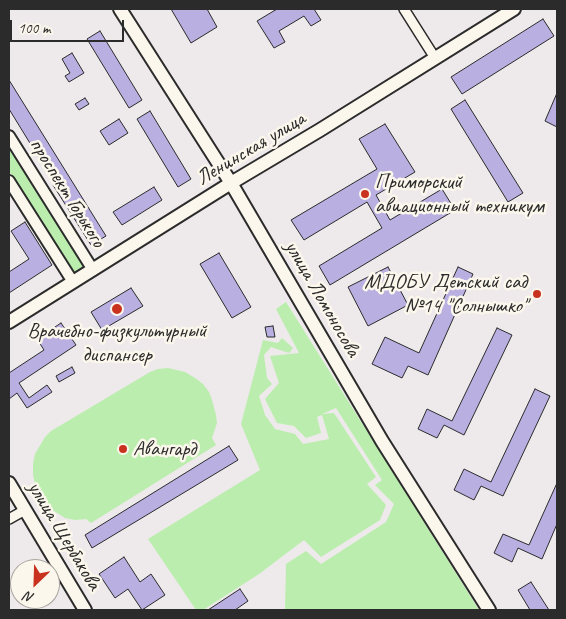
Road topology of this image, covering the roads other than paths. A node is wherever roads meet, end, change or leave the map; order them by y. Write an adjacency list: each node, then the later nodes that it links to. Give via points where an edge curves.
1 (120, 9): 7 (main road, улица Ломоносова)
2 (404, 9): 4 (street)
3 (514, 9): 4 (main road, Ленинская улица)
4 (435, 58): 7 (main road, Ленинская улица)
5 (9, 136): 8 (street, проспект Горького)
6 (9, 181): 9 (street, проспект Горького)
7 (231, 183): 8 (main road, Ленинская улица); 15 (main road, улица Ломоносова, via 382,441)
8 (93, 270): 9 (main road, Ленинская улица)
9 (73, 282): 10 (main road, Ленинская улица)
10 (9, 322)
11 (9, 483): 12 (main road, улица Щербакова)
12 (25, 510): 13 (street); 14 (main road, улица Щербакова)
13 (9, 519)
14 (85, 610)
15 (489, 610)

